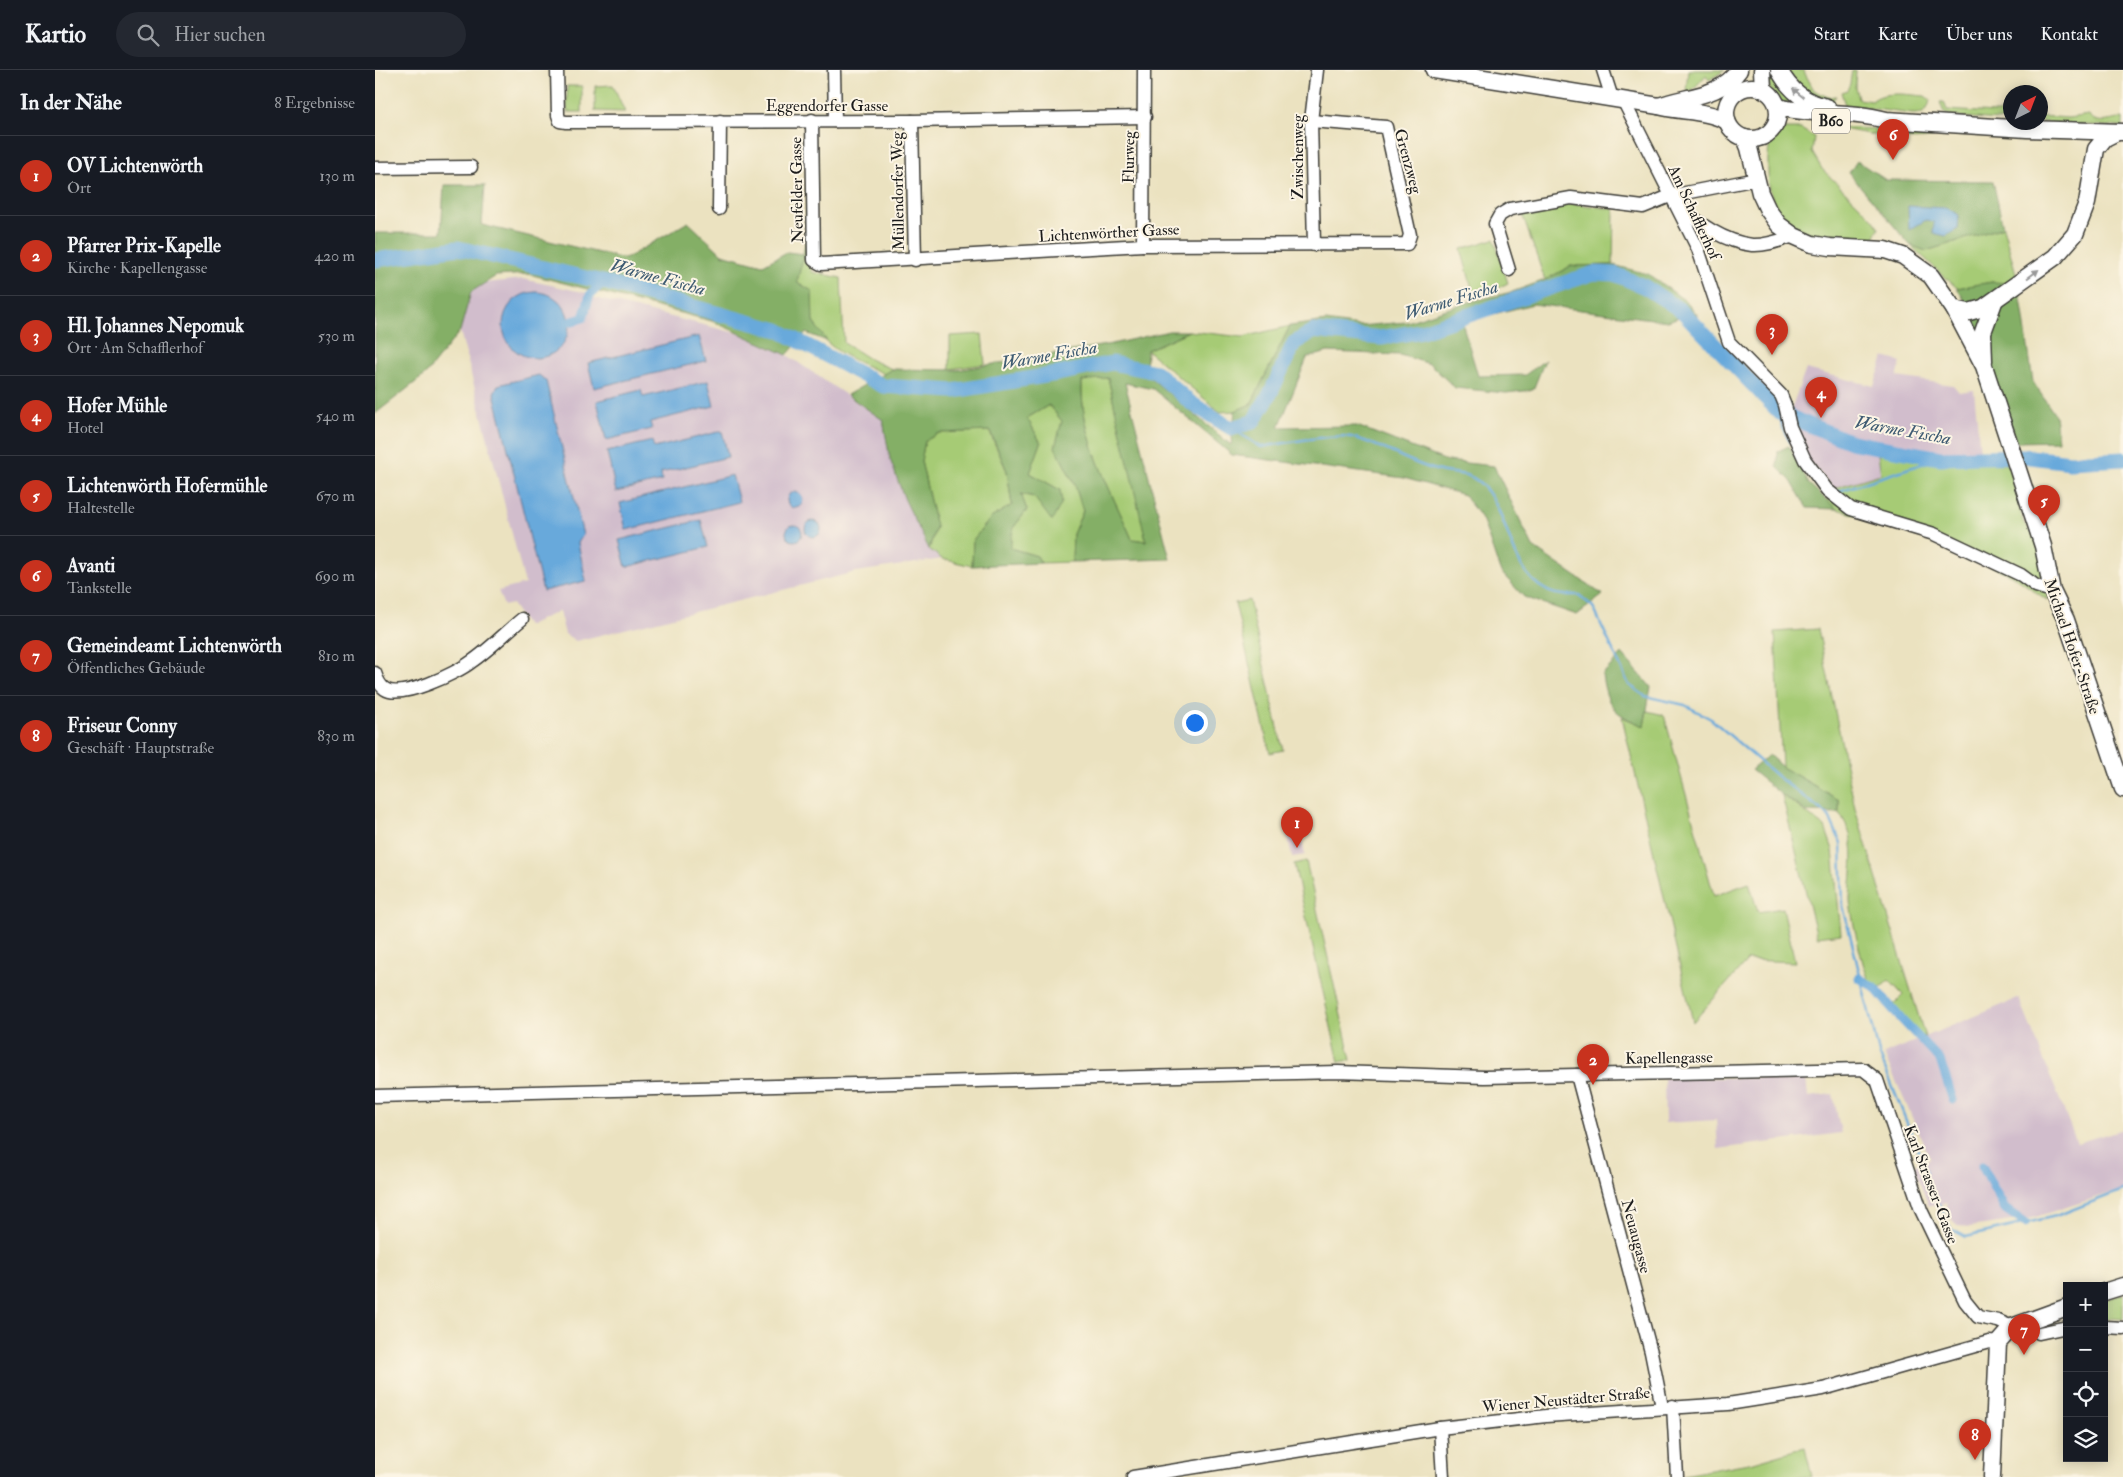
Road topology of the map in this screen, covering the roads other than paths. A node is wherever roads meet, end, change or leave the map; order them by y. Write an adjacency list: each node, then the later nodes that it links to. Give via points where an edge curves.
1 (557, 70): 20 (street, Eggendorfer Gasse, via 560,121)
2 (834, 70): 21 (street)
3 (1144, 70): 17 (street, Flurweg)
4 (1317, 70): 23 (street, Zwischenweg)
5 (1434, 70): 12 (main road)
6 (1603, 70): 12 (street, Am Schafflerhof)
7 (1739, 70): 14 (main road, via 1716,90)
8 (1753, 70): 11 (main road)
9 (1761, 70): 11 (main road)
10 (1779, 70): 16 (main road, one-way to 10, via 1808,101 1794,90)
11 (1755, 88): 13 (main road, via 1735,93); 15 (main road, via 1775,100)
12 (1614, 94): 14 (main road); 33 (street, Am Schafflerhof)
13 (1727, 104): 14 (main road); 24 (main road)
14 (1659, 106): 24 (main road, via 1715,115)
15 (1777, 107): 16 (main road, B60); 25 (main road)
16 (1858, 114): 19 (main road, B60)
17 (1145, 117): 22 (street, Eggendorfer Gasse); 37 (street, Flurweg)
18 (812, 120): 20 (street, Eggendorfer Gasse); 21 (street, Eggendorfer Gasse); 39 (street, Neufelder Gasse)
19 (1886, 120): 25 (main road, B60, via 1862,123 1790,120); 26 (main road, B60)
20 (720, 121): 34 (street)
21 (835, 121): 22 (street, Eggendorfer Gasse)
22 (912, 121): 40 (street, Müllendorfer Weg)
23 (1311, 121): 36 (street, Grenzweg, via 1386,127 1410,235); 38 (street, Zwischenweg)
24 (1727, 121): 28 (main road, via 1737,135)
25 (1776, 124): 28 (main road, via 1768,134)
26 (2067, 130): 27 (main road, B60); 29 (main road, via 2087,140)
27 (2120, 132): 29 (main road, via 2105,138)
28 (1753, 138): 32 (main road)
29 (2094, 156): 42 (main road, one-way to 29, via 2055,257 2075,234 2087,203)
30 (471, 166): 31 (street)
31 (375, 168)
32 (1757, 179): 33 (street); 35 (main road, via 1768,210 1779,225)
33 (1670, 196): 35 (street, via 1705,227 1730,239 1753,245); 41 (street, via 1643,208 1571,198 1510,209 1500,215 1495,224); 45 (street, Am Schafflerhof, via 1698,249 1729,342 1781,395 1789,427 1805,460 1831,493 1851,509 1934,534)
34 (719, 209)
35 (1794, 236): 43 (main road, via 1831,248 1885,250 1903,256 1931,276)
36 (1407, 244): 38 (street, Lichtenwörther Gasse)
37 (1143, 245): 38 (street, Lichtenwörther Gasse); 40 (street, Lichtenwörther Gasse)
38 (1314, 245)
39 (814, 260): 40 (street, Lichtenwörther Gasse, via 838,265)
40 (915, 260)
41 (1509, 270)
42 (1993, 302): 43 (main road, via 1977,311); 44 (main road, via 1983,332)
43 (1954, 309): 44 (main road)
44 (1984, 366): 45 (main road, Michael Hofer-Straße, via 2043,546)
45 (2052, 591): 48 (main road, Michael Hofer-Straße, via 2066,620)
46 (521, 619): 47 (street, via 472,662 447,677 400,693 385,690)
47 (375, 673)
48 (2123, 789)
49 (1577, 1075): 50 (street, Kapellengasse, via 1863,1069); 51 (street, Kapellengasse, via 1484,1077 1337,1072); 61 (street, Neuaugasse)
50 (1877, 1080): 55 (street, Karl Strasser-Gasse, via 1921,1210 1965,1302 1978,1316)
51 (375, 1096)
52 (2123, 1286): 53 (main road)
53 (2108, 1291)
54 (2063, 1308): 55 (main road)
55 (2012, 1327): 60 (main road)
56 (2064, 1327): 59 (street)
57 (2108, 1327): 58 (street)
58 (2123, 1328)
59 (2039, 1334)
60 (1998, 1343): 61 (street, Wiener Neustädter Straße, via 1989,1342 1823,1390 1728,1404); 66 (main road)
61 (1667, 1407): 62 (street, Wiener Neustädter Straße); 65 (street, Neuaugasse)
62 (1440, 1428): 63 (street, Wiener Neustädter Straße); 64 (street)
63 (1133, 1477)
64 (1443, 1477)
65 (1677, 1477)
66 (1992, 1477)

